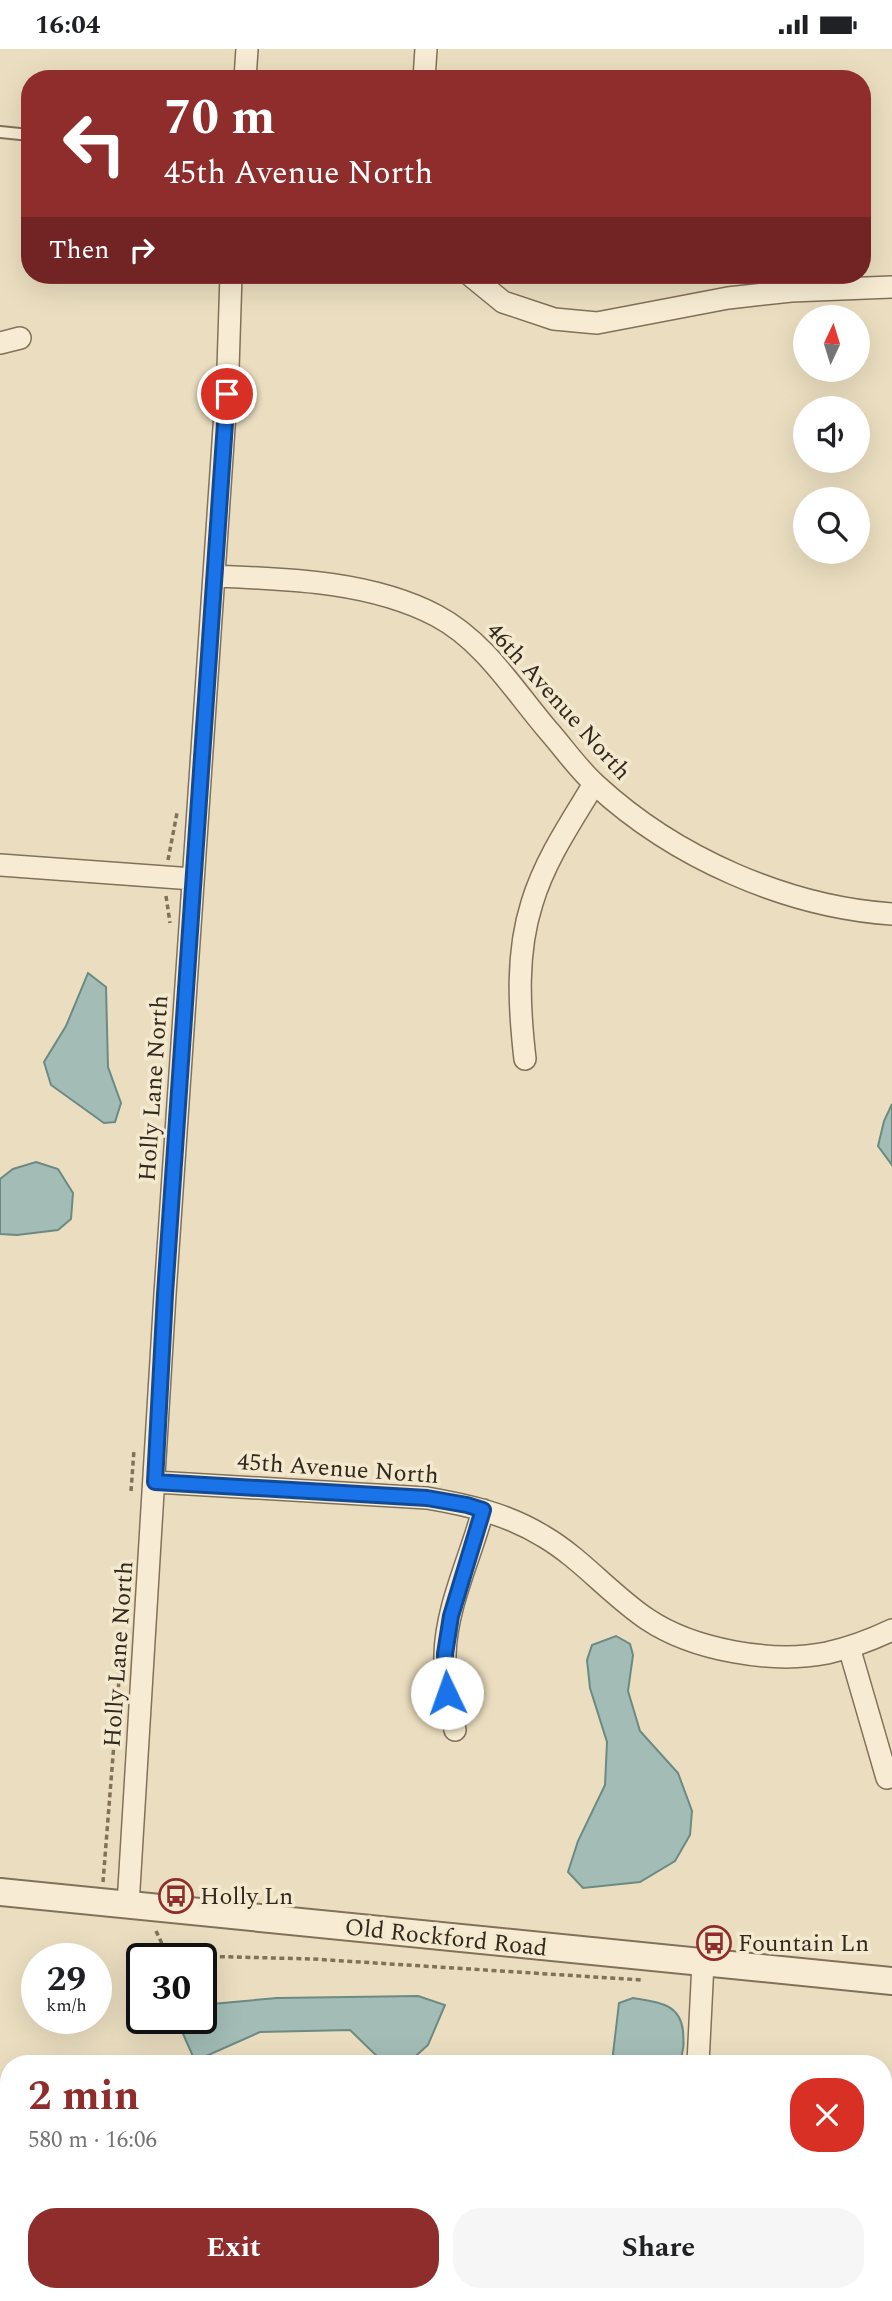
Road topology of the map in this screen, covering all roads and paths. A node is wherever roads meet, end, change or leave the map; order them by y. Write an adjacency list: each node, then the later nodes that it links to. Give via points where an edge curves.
1 (247, 49): 3 (street)
2 (426, 49): 4 (street)
3 (246, 70)
4 (425, 70)
5 (0, 132): 6 (lane)
6 (21, 134)
7 (231, 284): 10 (street, Holly Lane North)
8 (481, 284): 9 (street, via 503,302 554,319 597,323 728,298)
9 (892, 287)
10 (214, 576): 11 (street, 46th Avenue North, via 356,590 437,616 481,647); 13 (street, Holly Lane North)
11 (594, 784): 14 (street, 46th Avenue North, via 638,820 708,861 779,893); 15 (street, via 551,856 531,904 520,962)
12 (0, 865): 13 (street)
13 (193, 879): 16 (street, Holly Lane North)
14 (892, 913)
15 (525, 1059)
16 (155, 1482): 17 (street, 45th Avenue North, via 427,1498); 23 (street, Holly Lane North)
17 (483, 1510): 19 (street, 45th Avenue North, via 544,1536 648,1620 689,1639 734,1652 779,1656 825,1654); 20 (street, via 451,1616 445,1654)
18 (892, 1630): 19 (street, 45th Avenue North)
19 (849, 1647): 21 (street)
20 (455, 1730)
21 (887, 1778)
22 (1, 1897): 23 (street, Old Rockford Road)
23 (128, 1905): 25 (street, Old Rockford Road)
24 (149, 1924): 26 (path, via 165,1950 195,1956)
25 (703, 1963): 27 (street, Old Rockford Road); 28 (street)
26 (649, 1981)
27 (892, 1981)
28 (698, 2055)

